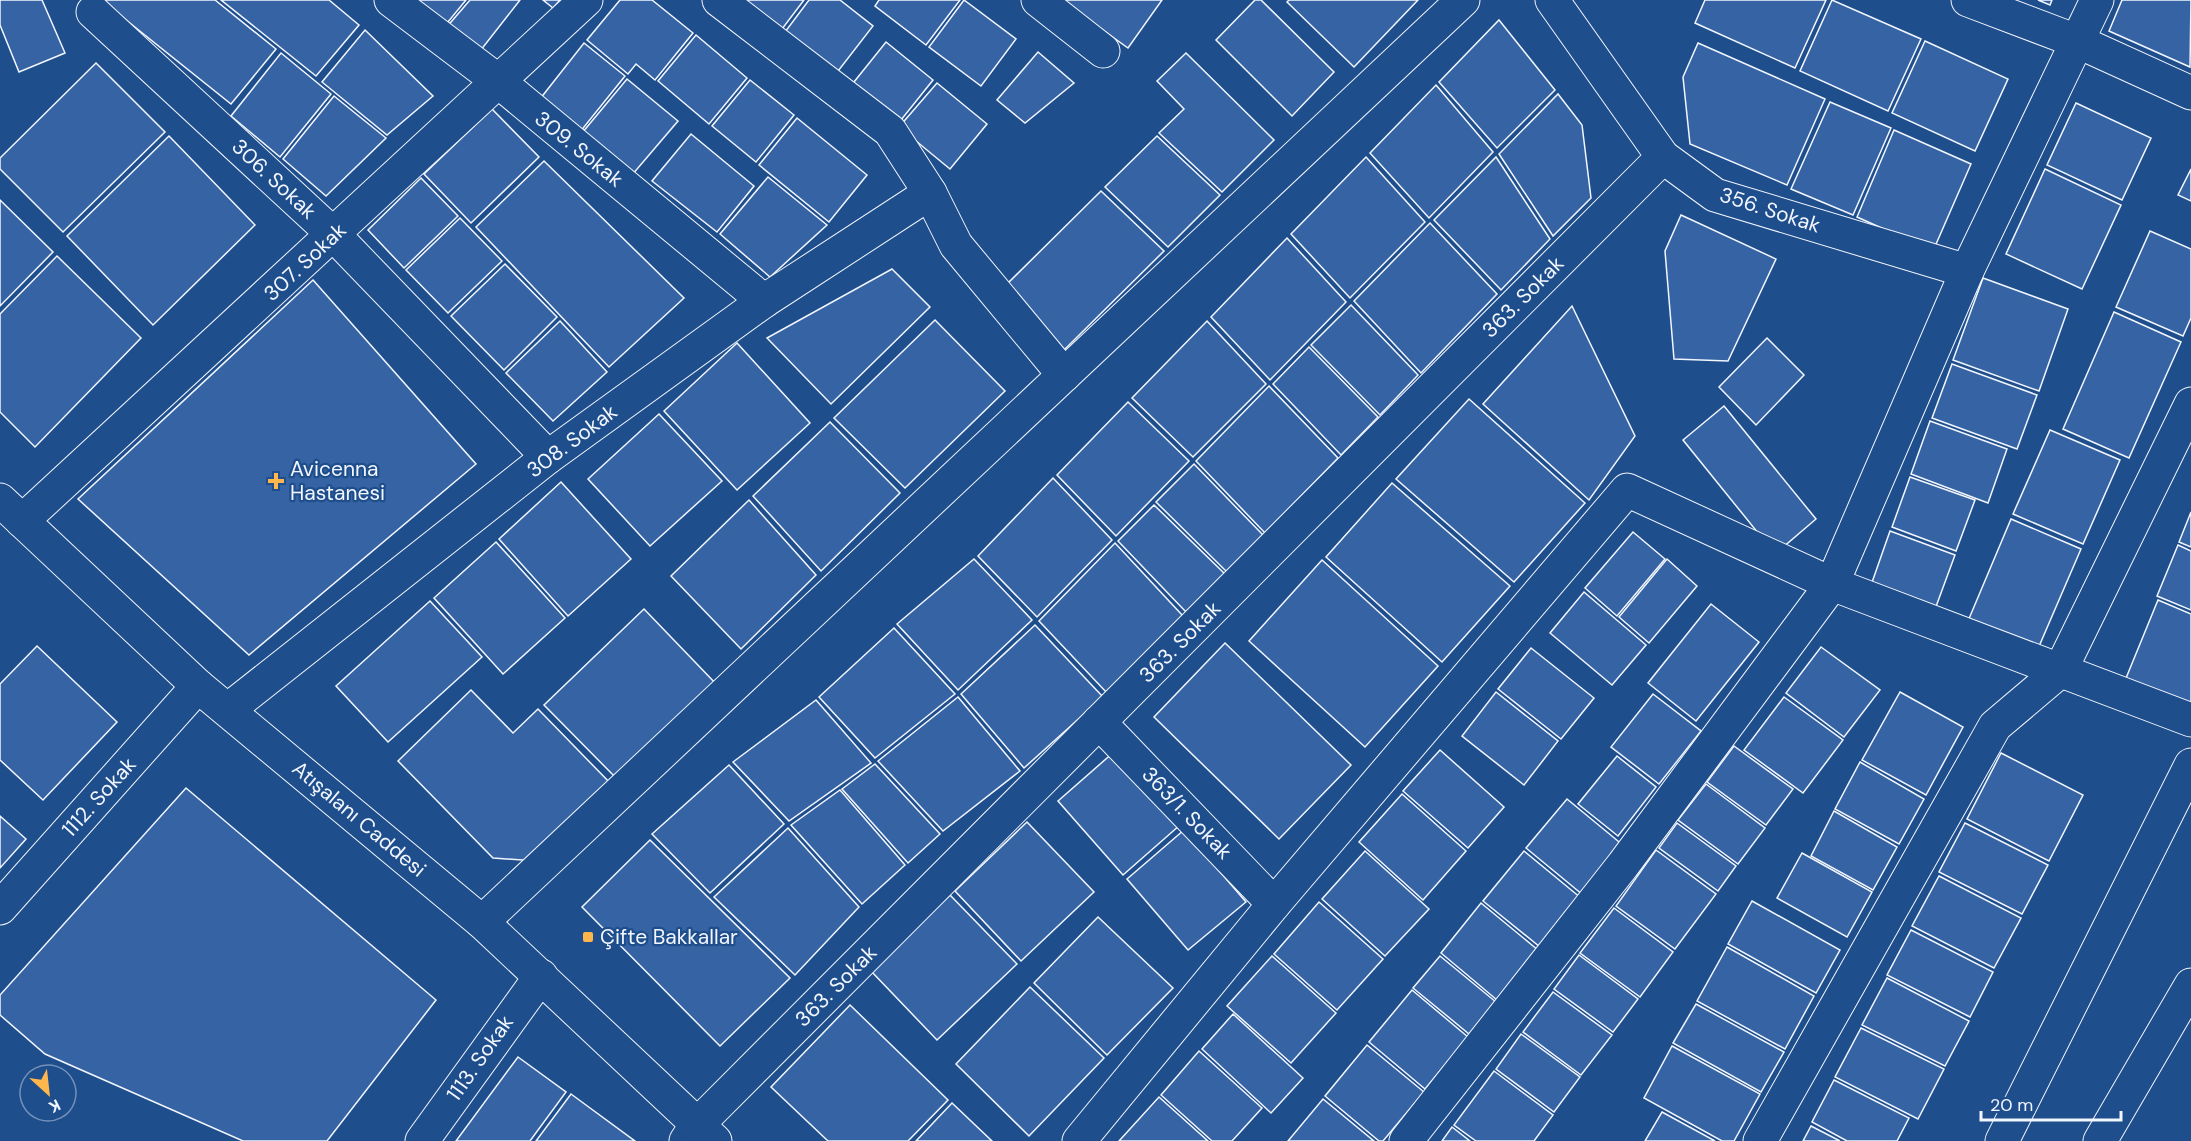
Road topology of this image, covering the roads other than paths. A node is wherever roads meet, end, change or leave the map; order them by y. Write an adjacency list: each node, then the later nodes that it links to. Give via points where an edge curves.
1 (392, 0): 12 (street, 309. Sokak)
2 (586, 0): 12 (street, 307. Sokak)
3 (720, 0): 15 (street, via 890,131)
4 (1038, 0): 11 (street)
5 (1463, 0): 19 (street)
6 (1552, 0): 14 (street, 356. Sokak)
7 (1968, 0): 10 (street)
8 (2097, 0): 10 (street)
9 (93, 12): 16 (street, 306. Sokak)
10 (2079, 42): 13 (street); 17 (street)
11 (1103, 51)
12 (498, 81): 16 (street, 307. Sokak); 18 (street, 309. Sokak)
13 (2191, 93)
14 (1663, 157): 17 (street, 356. Sokak, via 1716,195); 28 (street, 363. Sokak)
15 (930, 193): 18 (street, 308. Sokak); 19 (street, via 956,245)
16 (334, 235): 21 (street, 306. Sokak); 22 (street, 307. Sokak)
17 (1967, 271): 23 (street)
18 (764, 301): 21 (street, 308. Sokak)
19 (1064, 375): 32 (street)
20 (2191, 404): 24 (street)
21 (548, 457): 26 (street, 308. Sokak)
22 (11, 511): 25 (street, Atışalanı Caddesi)
23 (1832, 584): 24 (street); 30 (street, via 1627,490); 38 (street, via 1623,865)
24 (2060, 671): 27 (street); 39 (street, via 1995,726)
25 (198, 686): 26 (street, Atışalanı Caddesi); 31 (street, 1112. Sokak)
26 (229, 709): 32 (street, Atışalanı Caddesi)
27 (2191, 720)
28 (1100, 722): 30 (street, 363/1. Sokak); 35 (street, 363. Sokak)
29 (2191, 765): 40 (street)
30 (1274, 904): 37 (street)
31 (0, 908)
32 (482, 922): 33 (street, Atışalanı Caddesi)
33 (541, 976): 35 (street, Atışalanı Caddesi); 36 (street, 1113. Sokak)
34 (2191, 985): 41 (street)
35 (699, 1136)
36 (422, 1141)
37 (1079, 1141)
38 (1406, 1141)
39 (1760, 1141)
40 (2002, 1141)
41 (2100, 1141)

